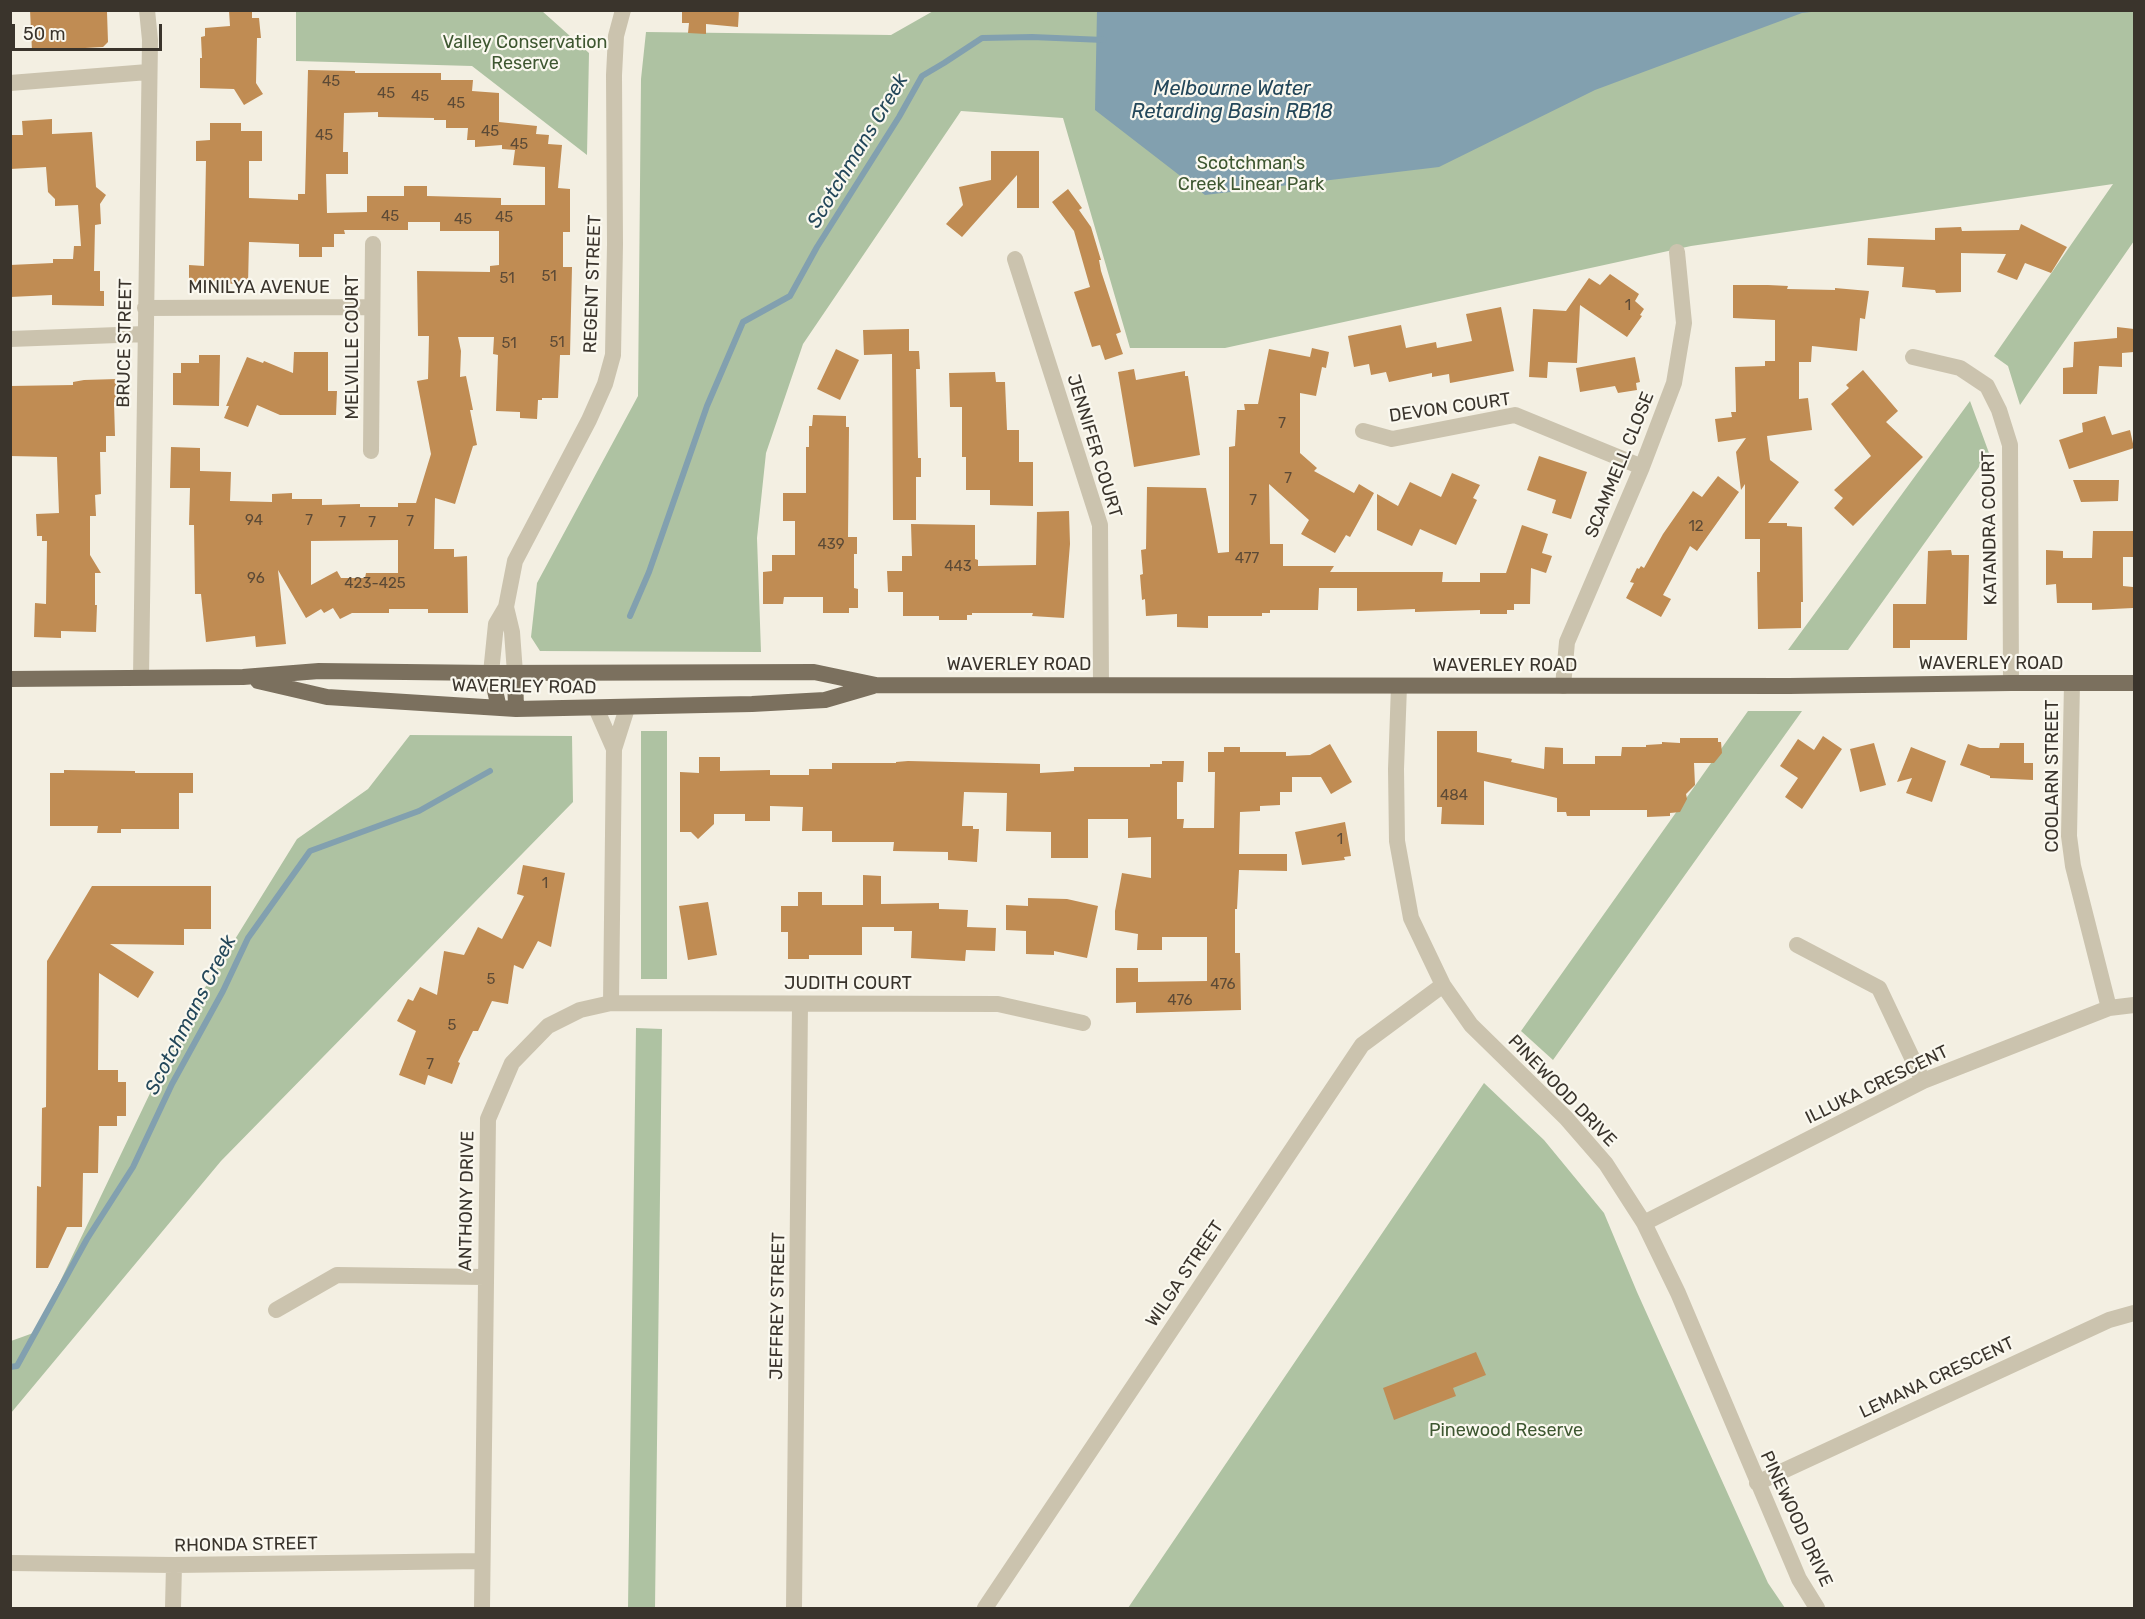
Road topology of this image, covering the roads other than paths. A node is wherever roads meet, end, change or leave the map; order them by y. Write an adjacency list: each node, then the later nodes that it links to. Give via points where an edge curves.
1 (147, 10): 3 (street, BRUCE STREET)
2 (623, 10): 16 (street, REGENT STREET, via 616,36 614,75 613,355 589,420 515,561)
3 (148, 72): 4 (street); 9 (street, BRUCE STREET)
4 (10, 83)
5 (373, 244): 8 (street, MELVILLE COURT)
6 (1677, 252): 15 (street, SCAMMELL CLOSE, via 1684,323 1674,383)
7 (1015, 259): 26 (street, JENNIFER COURT, via 1100,525)
8 (372, 307): 9 (street, MINILYA AVENUE); 14 (street, MELVILLE COURT)
9 (145, 308): 10 (street, BRUCE STREET)
10 (145, 334): 11 (street); 19 (street, BRUCE STREET)
11 (10, 339)
12 (1912, 357): 22 (street, KATANDRA COURT, via 1960,368 1987,386 2010,445)
13 (1363, 431): 15 (street, DEVON COURT, via 1392,439 1515,415)
14 (371, 451)
15 (1642, 467): 28 (street, SCAMMELL CLOSE, via 1567,642)
16 (506, 608): 17 (street, REGENT STREET, via 496,624); 18 (street, REGENT STREET)
17 (491, 673): 18 (main road, WAVERLEY ROAD); 20 (main road, WAVERLEY ROAD, via 319,671); 29 (main road)
18 (515, 673): 25 (main road, WAVERLEY ROAD, via 813,672); 29 (main road)
19 (141, 677): 20 (main road, WAVERLEY ROAD); 21 (main road, WAVERLEY ROAD)
20 (243, 677): 29 (main road, WAVERLEY ROAD, via 327,697)
21 (10, 680)
22 (2011, 682): 23 (main road, WAVERLEY ROAD); 28 (main road, WAVERLEY ROAD)
23 (2072, 683): 24 (main road, WAVERLEY ROAD); 38 (street, COOLARN STREET, via 2070,846)
24 (2134, 683)
25 (876, 685): 26 (main road, WAVERLEY ROAD); 31 (main road, WAVERLEY ROAD, via 825,700)
26 (1101, 685): 27 (main road, WAVERLEY ROAD)
27 (1399, 686): 28 (main road, WAVERLEY ROAD); 34 (street, PINEWOOD DRIVE, via 1397,841 1411,918)
28 (1563, 686)
29 (507, 708): 30 (main road, WAVERLEY ROAD)
30 (596, 708): 31 (main road, WAVERLEY ROAD); 32 (street)
31 (627, 708): 32 (street)
32 (614, 749): 35 (street)
33 (1797, 945): 40 (street, via 1879,988)
34 (1443, 985): 41 (street, PINEWOOD DRIVE, via 1471,1025 1566,1118 1606,1164); 52 (street, WILGA STREET, via 1362,1045)
35 (611, 1003): 36 (street, JUDITH COURT); 42 (street, ANTHONY DRIVE, via 580,1010 548,1026 512,1064 488,1119)
36 (800, 1004): 39 (street, JUDITH COURT, via 998,1004); 51 (street, JEFFREY STREET)
37 (2134, 1005): 38 (street, ILLUKA CRESCENT)
38 (2109, 1008): 40 (street, ILLUKA CRESCENT)
39 (1083, 1023)
40 (1923, 1081): 41 (street, ILLUKA CRESCENT)
41 (1644, 1223): 45 (street, PINEWOOD DRIVE, via 1678,1293)
42 (485, 1277): 43 (street, via 337,1275); 46 (street, ANTHONY DRIVE)
43 (276, 1310)
44 (2134, 1313): 45 (street, LEMANA CRESCENT, via 2109,1320)
45 (1757, 1483): 53 (street, PINEWOOD DRIVE, via 1799,1579)
46 (482, 1561): 48 (street, RHONDA STREET); 50 (street, ANTHONY DRIVE)
47 (10, 1563): 48 (street, RHONDA STREET)
48 (174, 1565): 49 (street)
49 (173, 1608)
50 (482, 1608)
51 (794, 1608)
52 (984, 1608)
53 (1817, 1608)

